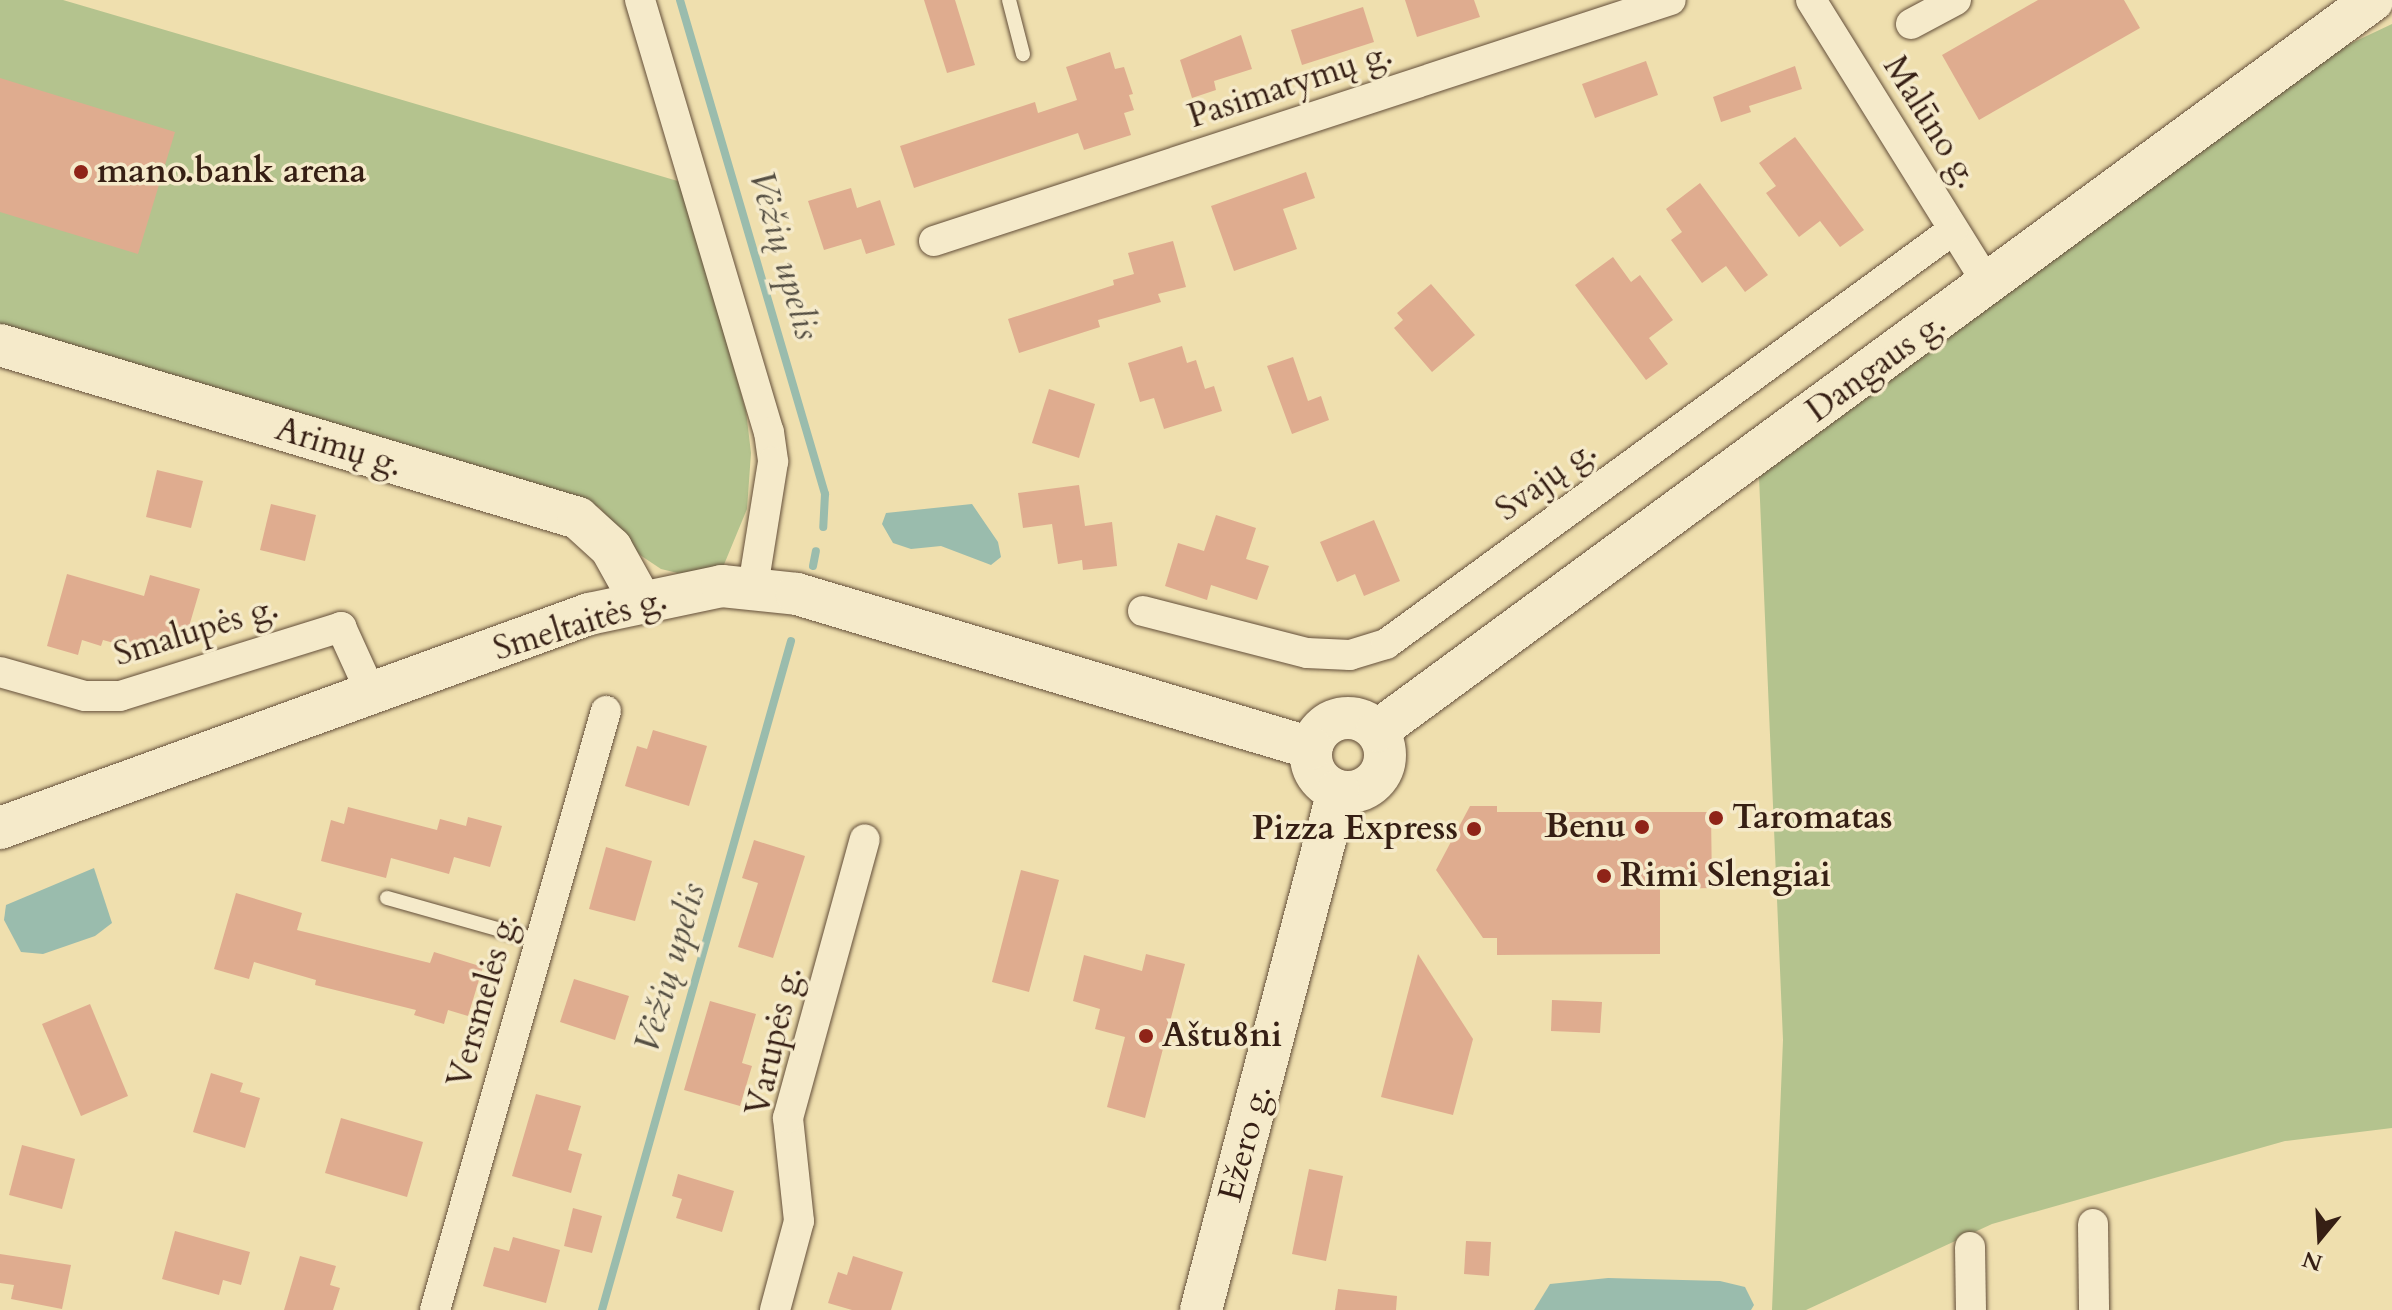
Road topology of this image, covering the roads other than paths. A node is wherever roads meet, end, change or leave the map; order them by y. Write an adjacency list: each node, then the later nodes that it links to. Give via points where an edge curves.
1 (640, 0): 13 (street, via 769,432 773,462)
2 (1009, 0): 8 (lane)
3 (1671, 0): 10 (street, Pasimatymų g.)
4 (1811, 0): 9 (street, Malūno g.)
5 (1956, 0): 7 (street)
6 (2373, 0): 11 (main road, Dangaus g.)
7 (1911, 24)
8 (1023, 54)
9 (1953, 230): 11 (street, Malūno g.); 15 (street, Svajų g., via 1386,644 1350,655 1307,653)
10 (934, 241)
11 (1988, 284): 19 (main road, Dangaus g.)
12 (0, 345): 14 (main road, Arimų g., via 578,518 611,548)
13 (753, 587): 14 (main road, Smeltaitės g., via 722,586); 20 (main road, Smeltaitės g., via 797,594)
14 (640, 600): 17 (main road, Smeltaitės g.)
15 (1143, 611)
16 (0, 672): 17 (street, Smalupės g., via 85,696 120,696 341,627)
17 (372, 695): 22 (main road, Smeltaitės g.)
18 (606, 711): 25 (street, Versmelės g.)
19 (1377, 731): 20 (main road, via 1353,717 1339,718 1326,724); 21 (main road, via 1385,756 1375,781 1351,792)
20 (1311, 748): 21 (main road, via 1316,774)
21 (1338, 791): 30 (main road, Ežero g.)
22 (0, 828)
23 (865, 839): 29 (street, Varupės g., via 788,1118 799,1221)
24 (387, 898): 25 (lane)
25 (540, 941): 28 (street, Versmelės g.)
26 (2093, 1224): 32 (street)
27 (1970, 1247): 31 (street)
28 (435, 1310)
29 (775, 1310)
30 (1201, 1310)
31 (1971, 1310)
32 (2094, 1310)

